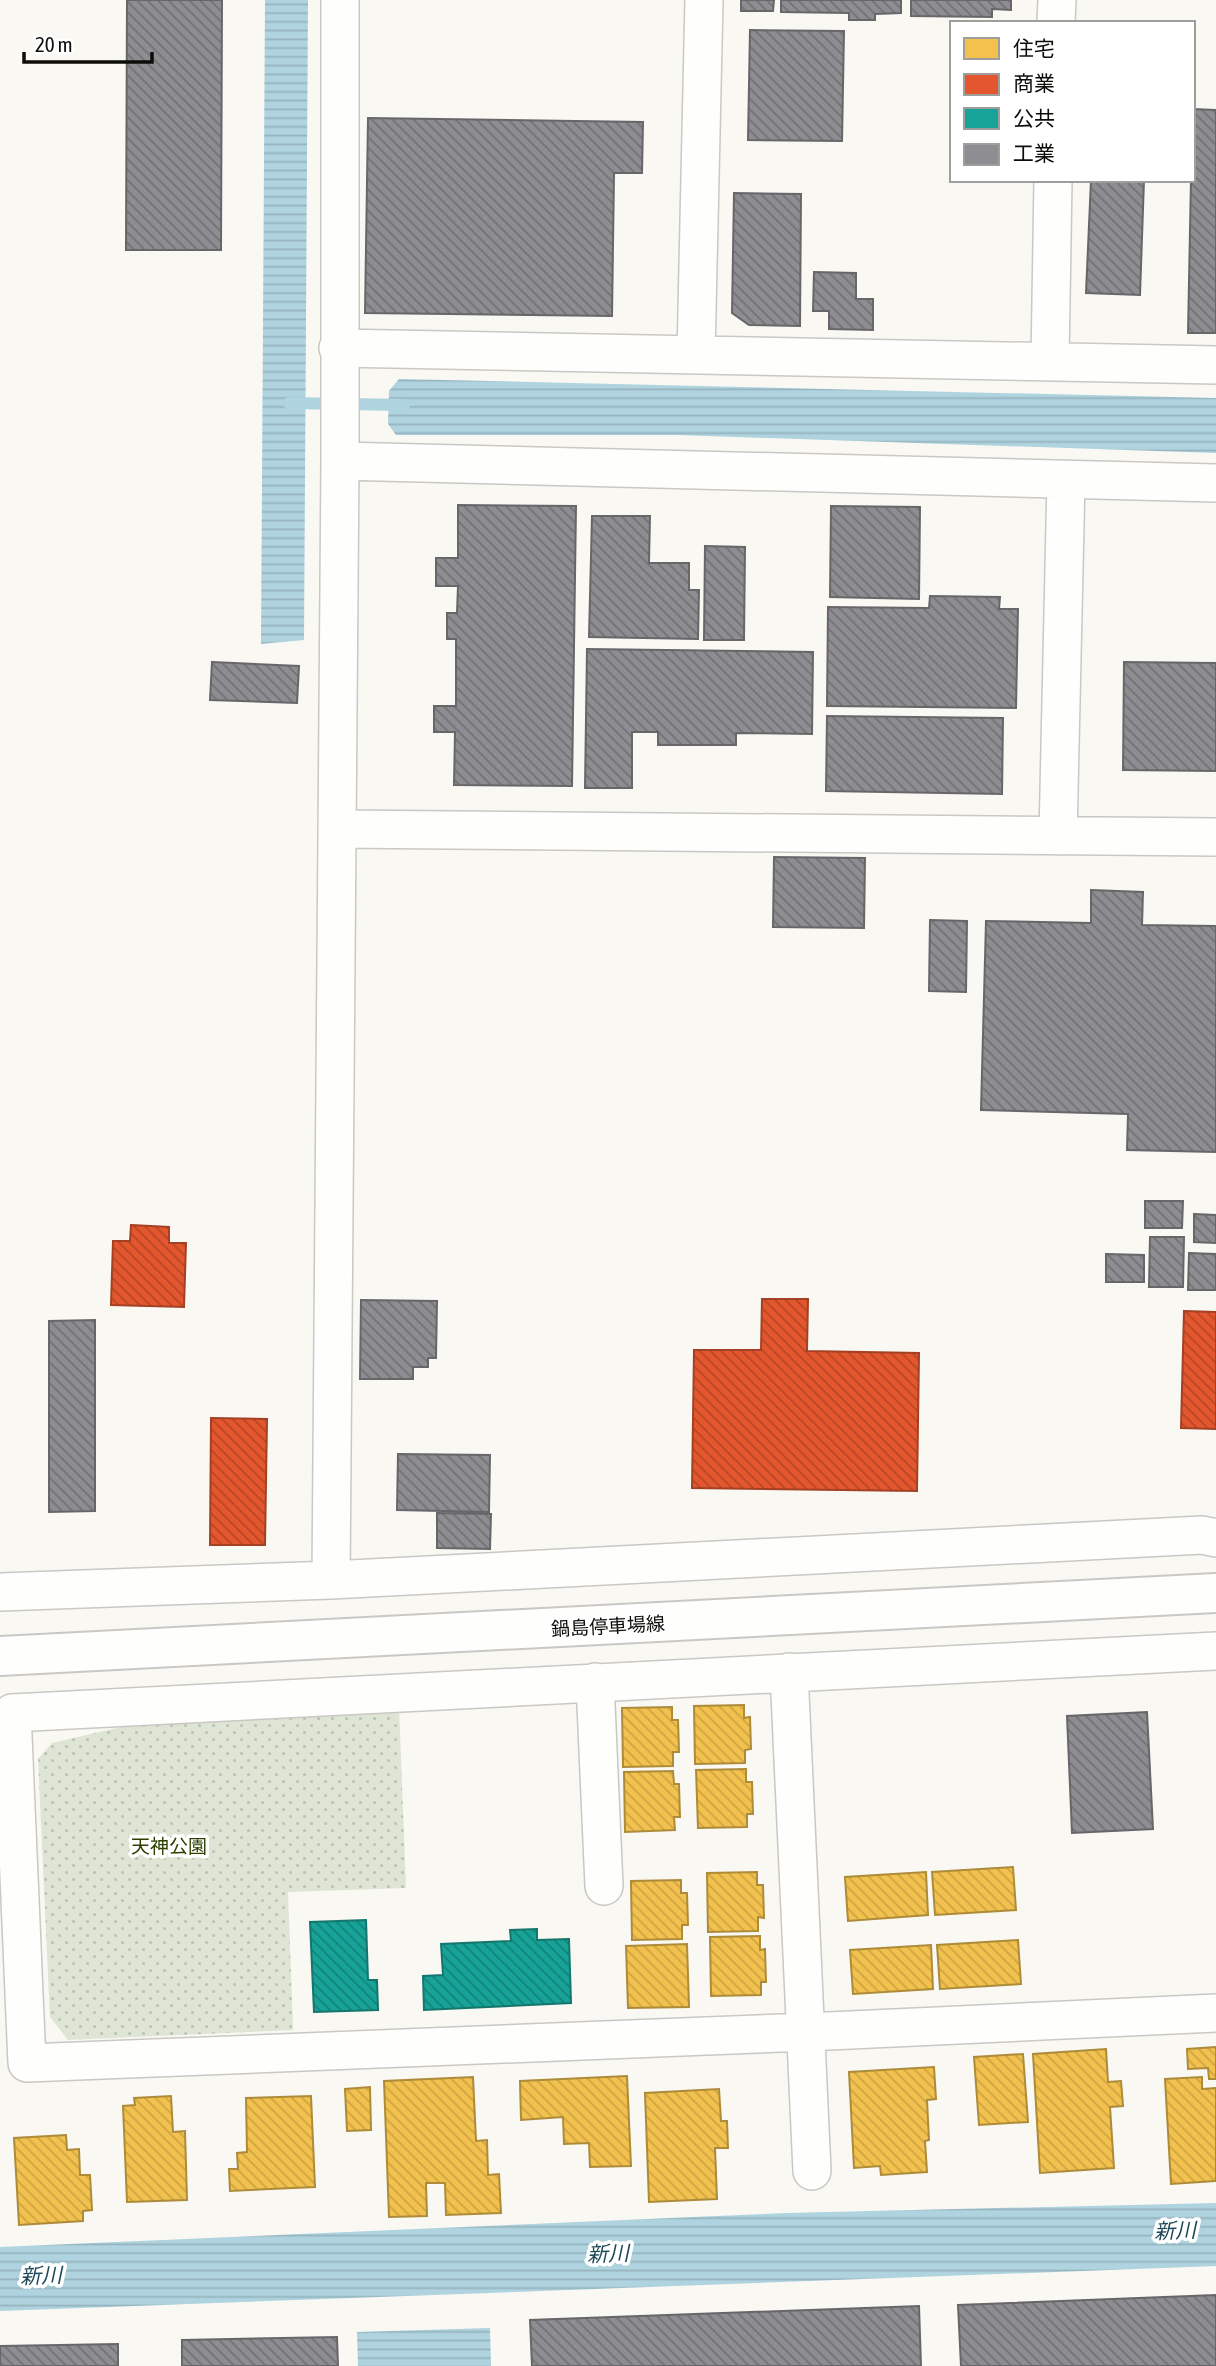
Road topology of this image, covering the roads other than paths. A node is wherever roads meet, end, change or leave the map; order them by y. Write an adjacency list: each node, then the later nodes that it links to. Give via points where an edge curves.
1 (340, 0): 7 (street)
2 (704, 0): 6 (street)
3 (1057, 0): 4 (street)
4 (1056, 21)
5 (1053, 182): 8 (street)
6 (696, 355): 7 (street); 8 (street)
7 (339, 361): 10 (street)
8 (1049, 361): 9 (street)
9 (1216, 365)
10 (340, 453): 11 (street); 13 (street)
11 (1066, 480): 12 (street); 14 (street)
12 (1216, 483)
13 (337, 829): 14 (street); 17 (street)
14 (1058, 836): 15 (street)
15 (1216, 837)
16 (1216, 1538): 17 (street, via 1202,1535)
17 (331, 1580): 18 (street)
18 (0, 1592)
19 (1216, 1594): 21 (main road, 鍋島停車場線)
20 (1216, 1651): 22 (street)
21 (0, 1656)
22 (789, 1672): 23 (street); 26 (street)
23 (594, 1682): 24 (street); 26 (street, via 12,1713 27,2063)
24 (604, 1886)
25 (1216, 2013): 26 (street)
26 (807, 2032): 27 (street)
27 (812, 2171)

